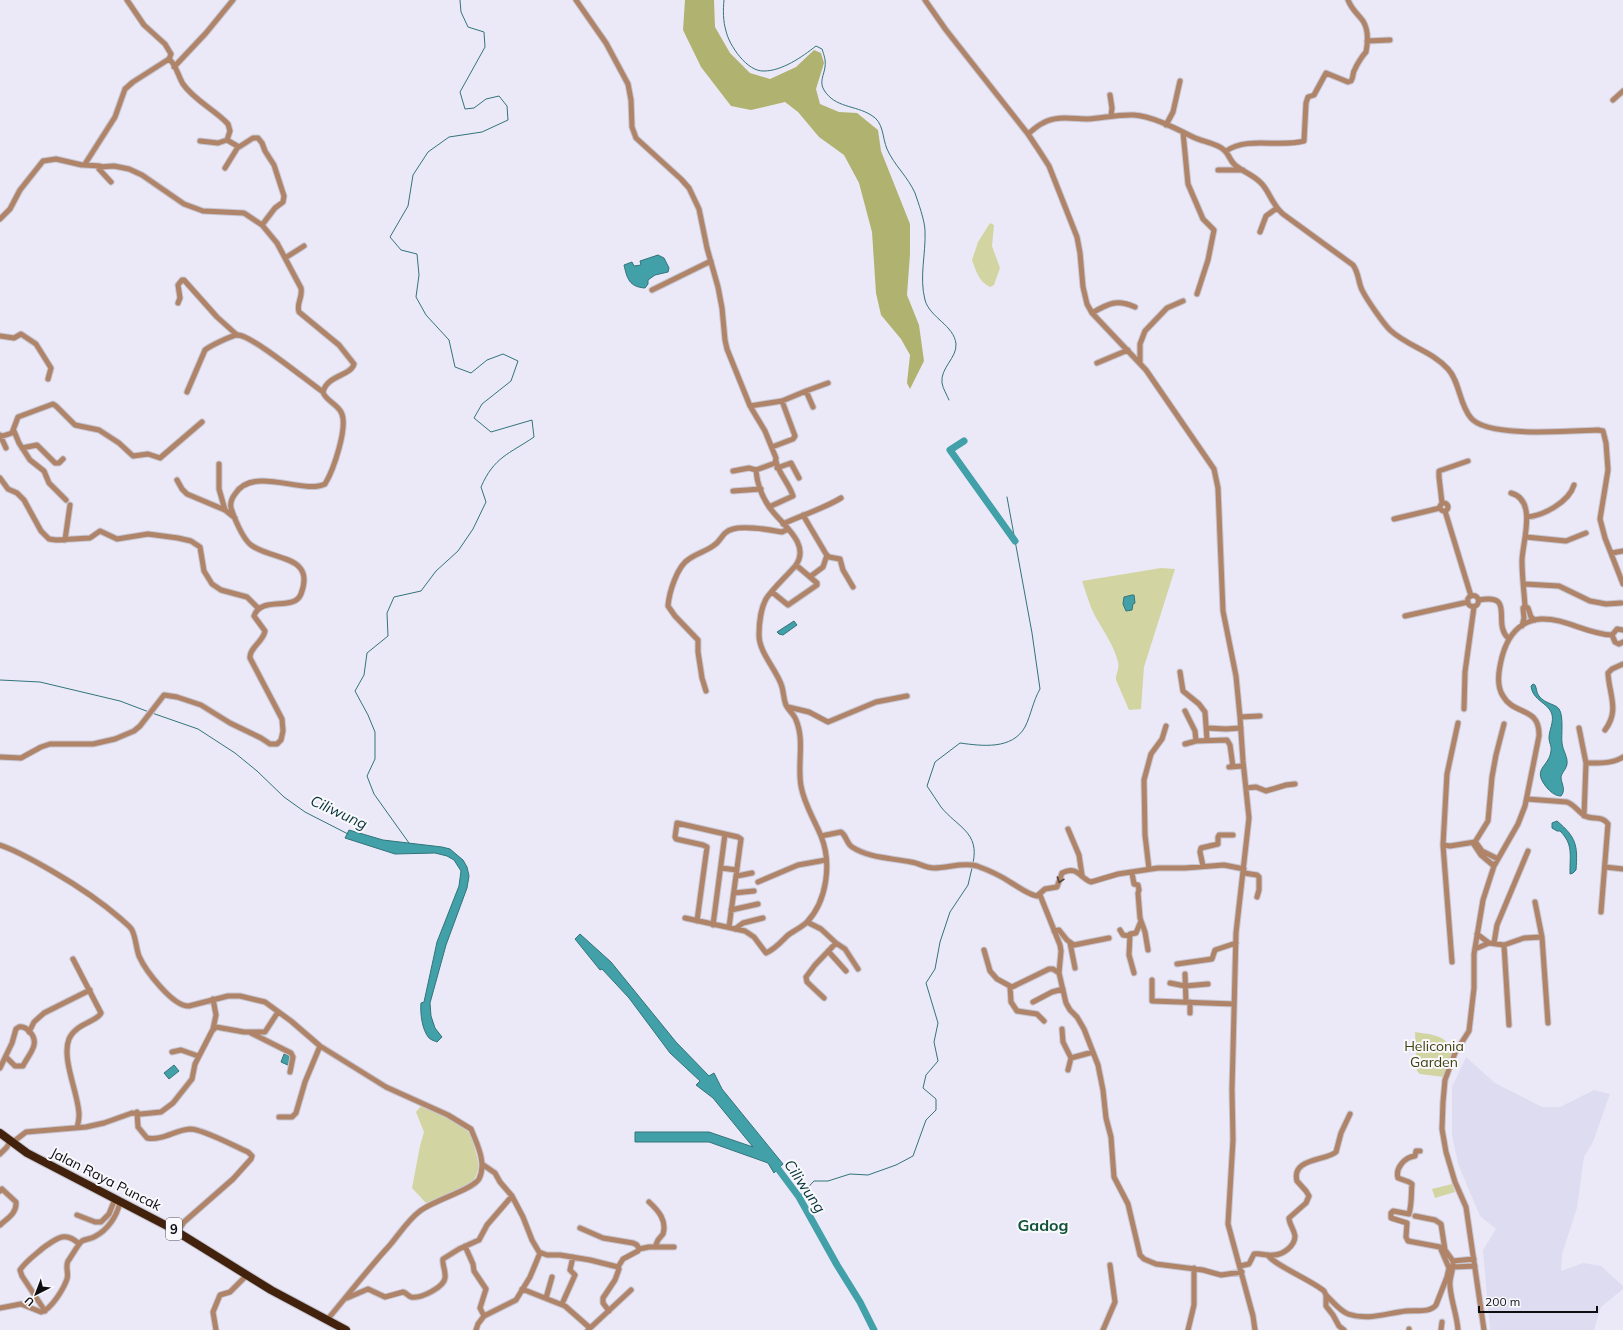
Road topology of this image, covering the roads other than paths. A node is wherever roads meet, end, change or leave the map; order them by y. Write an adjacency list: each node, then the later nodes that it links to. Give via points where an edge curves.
1 (128, 0): 8 (street, via 144,25 167,46 171,54)
2 (233, 0): 9 (street)
3 (576, 0): 34 (street, via 606,43 628,84 632,127 636,138 681,179 692,195 699,209)
4 (925, 0): 17 (street)
5 (1348, 0): 7 (street, via 1365,26)
6 (1390, 40): 7 (street)
7 (1367, 41): 21 (street, via 1366,52 1354,69 1352,80 1348,82 1326,73 1314,95 1307,98 1304,142 1238,145)
8 (169, 59): 9 (street); 22 (street, via 125,89 115,117)
9 (174, 67): 18 (street, via 186,88 228,124 230,131)
10 (1180, 81): 15 (street, via 1173,112)
11 (1623, 91): 13 (street)
12 (1110, 95): 14 (street)
13 (1613, 100)
14 (1111, 116): 15 (street, via 1137,115); 17 (street, via 1049,120)
15 (1166, 125): 16 (street)
16 (1183, 132): 21 (street); 36 (street, via 1188,184 1203,219 1214,230)
17 (1028, 134): 40 (street, via 1049,166 1077,237 1083,287)
18 (227, 140): 19 (street, via 218,143); 20 (street)
19 (200, 141)
20 (238, 146): 24 (street); 30 (street, via 253,138 260,139 281,183 283,201)
21 (1226, 151): 26 (street, via 1234,164)
22 (84, 164): 23 (street); 29 (street, via 56,159 43,161 18,192 10,209)
23 (100, 166): 27 (street, via 99,169); 30 (street, via 129,169 142,175 178,202 203,211 244,213)
24 (225, 168)
25 (1218, 170): 26 (street)
26 (1244, 170): 28 (street, via 1263,185)
27 (111, 182)
28 (1277, 208): 31 (street, via 1266,216); 90 (street, via 1352,264 1362,291 1387,326 1399,338 1435,358 1448,369 1453,375 1467,412 1478,424 1486,428 1508,431 1603,431 1608,470 1600,519)
29 (0, 219)
30 (262, 226): 33 (street, via 277,243)
31 (1260, 232)
32 (304, 246): 33 (street)
33 (285, 258): 50 (street, via 301,288 299,312 339,345 354,364 351,370 328,382)
34 (711, 260): 35 (street); 52 (street, via 722,308 726,345)
35 (652, 290)
36 (1197, 294)
37 (1183, 301): 45 (street, via 1167,308 1145,331 1140,344)
38 (178, 303): 42 (street, via 178,285 184,280)
39 (1136, 307): 40 (street, via 1117,302)
40 (1092, 312): 43 (street)
41 (0, 336): 46 (street, via 14,338 21,334 36,344 51,368)
42 (237, 336): 49 (street, via 205,350); 50 (street, via 242,336 264,349)
43 (1128, 350): 44 (street); 45 (street)
44 (1097, 363)
45 (1140, 363): 120 (street, via 1214,469 1218,488 1223,611 1234,665)
46 (48, 379)
47 (828, 383): 48 (street)
48 (806, 391): 51 (street); 53 (street)
49 (187, 392)
50 (323, 392): 81 (street, via 338,408 345,421 341,441 326,482 316,486 270,481 248,484 238,490 231,502)
51 (782, 401): 52 (street); 57 (street, via 795,436)
52 (750, 406): 57 (street)
53 (813, 407)
54 (202, 422): 55 (street, via 160,458 148,454 133,456 99,430 75,425 54,404 18,417)
55 (14, 431): 56 (street); 59 (street)
56 (0, 436): 58 (street)
57 (772, 447): 61 (street)
58 (6, 448)
59 (22, 448): 60 (street, via 37,445 55,463); 75 (street)
60 (63, 459)
61 (776, 461): 64 (street); 65 (street)
62 (1468, 461): 79 (street, via 1440,472 1438,477)
63 (219, 464): 78 (street, via 219,489)
64 (777, 468): 68 (street, via 791,463); 77 (street, via 793,496)
65 (756, 470): 66 (street, via 749,468); 71 (street)
66 (733, 471)
67 (0, 478): 88 (street, via 8,489 24,500 43,534 52,540)
68 (799, 478)
69 (177, 480): 78 (street, via 189,496)
70 (1574, 485): 82 (street, via 1573,490 1557,507)
71 (761, 489): 72 (street); 77 (street)
72 (733, 491)
73 (1511, 493): 82 (street, via 1516,494 1523,504)
74 (841, 498): 80 (street, via 826,507)
75 (66, 500)
76 (70, 506): 88 (street)
77 (769, 507): 84 (street)
78 (224, 510): 81 (street)
79 (1442, 510): 83 (street); 98 (street)
80 (803, 515): 84 (street); 91 (street)
81 (235, 518): 104 (street, via 250,544 293,562 304,574 298,599)
82 (1527, 518): 87 (street)
83 (1394, 519)
84 (782, 524): 85 (street)
85 (788, 529): 92 (street, via 799,545 800,559); 114 (street, via 782,532 765,528 732,529 723,534 714,546 686,561 677,575 670,591 668,606 698,640 702,678)
86 (1586, 533): 87 (street, via 1566,541)
87 (1526, 537): 94 (street, via 1522,552)
88 (65, 540): 104 (street, via 90,538 100,531 117,539 148,534 191,542 200,547 204,571 212,584 221,590 247,597)
89 (1623, 551): 90 (street)
90 (1612, 553): 95 (street)
91 (827, 555): 93 (street, via 823,567); 96 (street, via 840,559)
92 (796, 565): 93 (street); 97 (street)
93 (811, 576): 97 (street, via 817,585 789,604)
94 (1524, 584): 101 (street, via 1559,586 1590,601); 102 (street)
95 (1623, 584)
96 (853, 587)
97 (772, 592): 116 (street, via 764,605 759,638 781,683)
98 (1471, 596): 99 (street); 100 (street)
99 (1479, 600): 103 (street); 110 (street, via 1489,599 1500,603 1502,630)
100 (1468, 602): 103 (street); 105 (street)
101 (1621, 603)
102 (1525, 606): 106 (street); 107 (street)
103 (1474, 607): 117 (street, via 1465,672)
104 (259, 609): 131 (street, via 254,616 264,627 265,633 249,656 282,719 283,731 279,742 268,743 230,724 206,708 164,695 134,731 102,743 50,744 21,758)
105 (1406, 616)
106 (1535, 620): 107 (street); 109 (street, via 1559,620 1595,634)
107 (1522, 626): 110 (street)
108 (1623, 630): 109 (street, via 1617,629)
109 (1612, 635): 111 (street, via 1615,642)
110 (1508, 638): 137 (street, via 1500,663 1499,686 1508,702 1536,719 1539,731)
111 (1623, 642)
112 (1623, 664): 127 (street, via 1608,673 1614,709)
113 (1180, 672): 124 (street, via 1182,690 1202,707)
114 (706, 690)
115 (907, 696): 116 (street, via 876,702 828,722 810,712)
116 (787, 707): 142 (street, via 796,718 800,735 802,793)
117 (1464, 709)
118 (1185, 711): 129 (street, via 1195,731)
119 (1260, 716): 120 (street)
120 (1240, 717): 125 (street)
121 (1458, 723): 145 (street, via 1447,774)
122 (1504, 724): 143 (street, via 1492,777 1488,821)
123 (1166, 726): 153 (street, via 1162,739 1151,754 1144,780)
124 (1207, 728): 125 (street); 128 (street)
125 (1241, 728): 134 (street)
126 (1579, 728): 133 (street)
127 (1605, 730)
128 (1207, 740): 129 (street); 134 (street, via 1228,740 1231,767)
129 (1196, 741): 130 (street)
130 (1186, 744)
131 (0, 757)
132 (1623, 757): 133 (street, via 1605,763)
133 (1586, 763): 138 (street)
134 (1243, 766): 136 (street)
135 (1295, 784): 136 (street, via 1266,791 1256,787)
136 (1246, 788): 155 (street, via 1249,818)
137 (1527, 799): 138 (street, via 1567,802); 147 (street, via 1518,824)
138 (1584, 816): 151 (street, via 1603,819 1608,824)
139 (1068, 829): 159 (street, via 1079,855)
140 (725, 834): 152 (street); 156 (street, via 742,840); 171 (street, via 676,824 676,839 707,847)
141 (1233, 835): 149 (street, via 1219,835 1219,843 1202,848 1200,852)
142 (821, 836): 148 (street); 163 (street, via 842,832 851,846 871,855 926,867 965,864 976,866 1008,880 1033,895)
143 (1474, 842): 145 (street); 147 (street, via 1482,851); 150 (street, via 1481,855)
144 (0, 845): 208 (street, via 74,883 113,912 132,930 139,956 171,998 185,1006)
145 (1443, 845): 193 (street)
146 (1528, 851): 186 (street)
147 (1498, 859): 150 (street)
148 (826, 860): 160 (street, via 798,865); 173 (street, via 821,900)
149 (1203, 866): 153 (street); 155 (street, via 1224,865)
150 (1494, 866): 179 (street, via 1483,900)
151 (1605, 867): 154 (street); 168 (street)
152 (721, 868): 156 (street); 174 (street)
153 (1148, 869): 158 (street)
154 (1623, 869)
155 (1244, 871): 164 (street, via 1257,875); 185 (street)
156 (737, 873): 157 (street); 162 (street)
157 (752, 873)
158 (1132, 873): 159 (street, via 1090,882); 172 (street, via 1139,890)
159 (1082, 875): 163 (street, one-way to 163, via 1071,870 1064,872 1058,886 1045,889)
160 (758, 882)
161 (754, 890): 162 (street)
162 (734, 893): 167 (street)
163 (1040, 895): 178 (street)
164 (1257, 897)
165 (1535, 902): 181 (street)
166 (758, 904): 167 (street)
167 (731, 910): 175 (street)
168 (1601, 912)
169 (685, 918): 171 (street)
170 (763, 918): 176 (street, via 743,923)
171 (697, 921): 174 (street)
172 (1141, 921): 180 (street, via 1136,933); 190 (street)
173 (807, 922): 176 (street, via 778,947 766,953 751,933); 183 (street, via 821,929)
174 (713, 924): 175 (street)
175 (729, 927): 176 (street)
176 (735, 929)
177 (1120, 930): 180 (street, via 1123,935)
178 (1054, 931): 184 (street, via 1059,930); 198 (street, via 1061,951)
179 (1477, 934): 186 (street); 188 (street)
180 (1130, 936): 199 (street, via 1129,955)
181 (1542, 937): 187 (street, via 1524,938); 216 (street)
182 (1110, 938): 184 (street)
183 (836, 943): 191 (street); 196 (street, via 847,951)
184 (1070, 943): 195 (street)
185 (1236, 943): 194 (street, via 1215,950 1212,960); 212 (street)
186 (1491, 943): 187 (street); 188 (street)
187 (1504, 945): 217 (street)
188 (1475, 949): 257 (street, via 1473,1008 1468,1034 1455,1053 1445,1080 1441,1117 1451,1172 1466,1207)
189 (984, 950): 205 (street, via 990,971)
190 (1148, 950)
191 (828, 951): 197 (street); 209 (street, via 806,979)
192 (73, 959): 207 (street)
193 (1452, 962)
194 (1177, 964)
195 (1075, 968)
196 (858, 969)
197 (846, 971)
198 (1059, 973): 205 (street, via 1049,969); 206 (street)
199 (1134, 973)
200 (1185, 974): 204 (street)
201 (1152, 980): 211 (street, via 1152,1000)
202 (1170, 982): 204 (street)
203 (1208, 984): 204 (street)
204 (1185, 986): 211 (street)
205 (1010, 988): 215 (street, via 1011,1001 1017,1011 1037,1014)
206 (1063, 989): 210 (street); 224 (street, via 1067,1006 1082,1024)
207 (90, 990): 220 (street, via 44,1013 34,1022); 234 (street, via 101,1014 77,1028 68,1042 71,1077 79,1116)
208 (214, 998): 213 (street, via 254,998 265,1002); 219 (street, via 216,1015)
209 (824, 998)
210 (1033, 1002)
211 (1188, 1002): 212 (street); 214 (street)
212 (1234, 1004): 260 (street, via 1233,1140 1228,1214 1229,1232)
213 (278, 1012): 221 (street, via 266,1031); 222 (street)
214 (1190, 1013)
215 (1044, 1021)
216 (1548, 1023)
217 (1509, 1025)
218 (1062, 1029): 227 (street)
219 (212, 1031): 221 (street, via 221,1026); 225 (street)
220 (30, 1032): 226 (street, via 22,1026 17,1028); 226 (street, via 34,1037 34,1047 22,1067 16,1067)
221 (250, 1032): 230 (street, via 291,1054 293,1057)
222 (320, 1046): 233 (street, via 296,1113 292,1117); 239 (street, via 386,1087 448,1115 471,1129)
223 (172, 1052): 225 (street, via 181,1050)
224 (1093, 1052): 227 (street); 263 (street, via 1098,1065 1111,1137 1114,1177 1128,1204 1140,1255 1156,1264)
225 (198, 1056): 231 (street, via 192,1079 173,1103 161,1112)
226 (6, 1057): 228 (street)
227 (1071, 1058): 229 (street)
228 (0, 1068)
229 (1068, 1070)
230 (290, 1072)
231 (137, 1112): 234 (street); 248 (street, via 138,1129 147,1138 193,1130 210,1135 252,1156 233,1178)
232 (1350, 1114): 255 (street, via 1334,1154 1310,1161 1300,1167 1296,1178 1309,1196 1306,1203 1289,1218 1294,1241 1282,1252)
233 (279, 1117)
234 (77, 1128): 236 (street, via 26,1132 13,1142)
235 (0, 1133): 236 (highway, Jalan Raya Puncak / 9)
236 (10, 1141): 238 (street); 242 (highway, Jalan Raya Puncak / 9, via 27,1153)
237 (1420, 1151): 270 (street, via 1416,1151 1415,1156 1400,1165 1398,1170 1398,1178 1412,1184 1408,1214 1394,1211 1391,1218 1407,1223 1408,1240 1440,1247 1449,1268 1436,1305 1428,1310 1385,1316 1360,1316 1347,1314)
238 (0, 1154)
239 (482, 1164): 241 (street, via 495,1173); 271 (street, via 480,1177 474,1184 433,1202 413,1217)
240 (1, 1189): 246 (street, via 16,1202 16,1206 12,1215)
241 (512, 1196): 250 (street, via 487,1225 479,1240); 254 (street)
242 (118, 1200): 244 (street, via 101,1222); 248 (highway, Jalan Raya Puncak / 9); 249 (street, via 116,1214 103,1231)
243 (649, 1202): 251 (street, via 658,1210 664,1223 664,1234)
244 (77, 1214)
245 (1415, 1216): 258 (street, via 1435,1220 1441,1224 1445,1250)
246 (0, 1224)
247 (580, 1228): 253 (street, via 603,1238 633,1243)
248 (177, 1231): 266 (highway, Jalan Raya Puncak / 9)
249 (79, 1244): 275 (street, via 67,1262 65,1284); 275 (street, via 72,1238 57,1238 35,1254 20,1270)
250 (465, 1246): 271 (street, via 443,1259 444,1282 423,1295 413,1297 403,1292 385,1298 368,1289); 277 (street, via 474,1264 474,1271 486,1289 480,1308)
251 (655, 1247): 252 (street); 253 (street)
252 (674, 1247)
253 (639, 1249): 262 (street, via 637,1253 623,1259)
254 (540, 1253): 256 (street); 268 (street, via 530,1278)
255 (1268, 1255): 260 (street, via 1256,1254 1248,1264); 270 (street, via 1273,1261 1322,1289)
256 (573, 1257): 262 (street); 273 (street, via 570,1270 575,1275)
257 (1474, 1259): 258 (street); 261 (street)
258 (1453, 1261): 264 (street)
259 (1110, 1265): 284 (street, via 1115,1302)
260 (1240, 1266): 265 (street)
261 (1475, 1266): 264 (street); 290 (street)
262 (618, 1267): 276 (street, via 617,1277 603,1298 603,1303)
263 (1194, 1268): 265 (street, via 1223,1276); 285 (street, via 1194,1305)
264 (1453, 1269): 289 (street, via 1449,1285)
265 (1242, 1272): 286 (street)
266 (247, 1275): 278 (highway, Jalan Raya Puncak / 9); 281 (street, via 230,1292 220,1295 213,1312)
267 (552, 1277): 272 (street)
268 (522, 1289): 272 (street); 277 (street, via 513,1303)
269 (631, 1290): 276 (street)
270 (1326, 1295): 287 (street, via 1326,1306)
271 (346, 1298): 278 (street)
272 (546, 1298): 273 (street)
273 (562, 1304): 280 (street)
274 (0, 1308): 275 (street, via 21,1304 41,1312)
275 (45, 1311)
276 (609, 1311): 280 (street)
277 (484, 1316): 283 (street)
278 (327, 1320): 282 (highway, Jalan Raya Puncak / 9)
279 (1442, 1322): 288 (street)
280 (589, 1329)
281 (216, 1330)
282 (346, 1330)
283 (476, 1330)
284 (1103, 1330)
285 (1188, 1330)
286 (1255, 1330)
287 (1344, 1330)
288 (1441, 1330)
289 (1458, 1330)
290 (1484, 1330)

